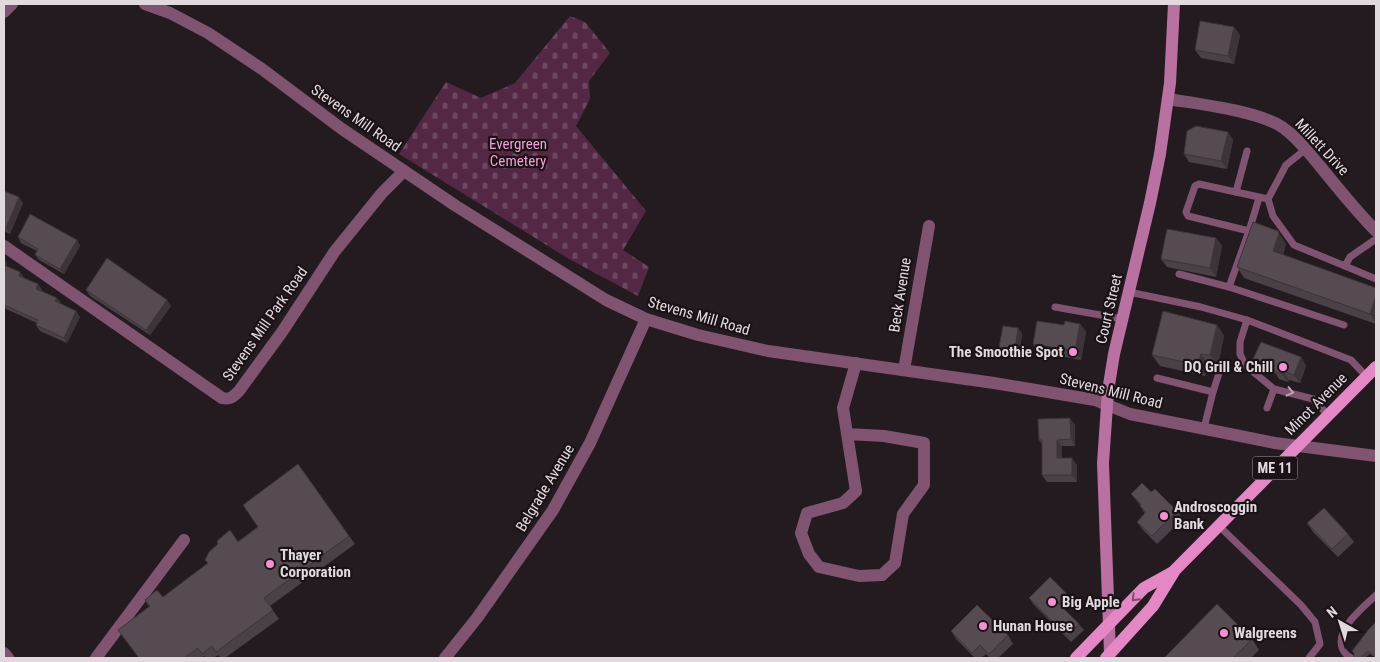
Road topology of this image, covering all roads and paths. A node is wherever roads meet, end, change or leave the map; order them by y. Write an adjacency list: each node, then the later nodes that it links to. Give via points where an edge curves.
1 (12, 4): 4 (street)
2 (145, 4): 8 (street, Stevens Mill Road, via 186,21 234,50)
3 (1174, 4): 5 (main road, Court Street)
4 (4, 12)
5 (1168, 99): 6 (street, Millett Drive, via 1264,119 1282,127); 21 (main road, Court Street, via 1160,154)
6 (1306, 149): 11 (lane, via 1286,165); 14 (street, Millett Drive)
7 (1247, 151): 9 (lane)
8 (404, 171): 16 (street, Stevens Mill Park Road, via 382,192 335,251 239,391 227,399 180,371); 23 (street, Stevens Mill Road, via 606,300)
9 (1236, 192): 10 (lane); 13 (lane, via 1199,184 1195,186 1186,212 1188,216)
10 (1259, 198): 11 (lane); 13 (lane)
11 (1268, 199): 17 (lane, via 1273,216 1294,245)
12 (929, 226): 28 (street, Beck Avenue)
13 (1249, 231): 20 (lane)
14 (1376, 232)
15 (1376, 239): 17 (lane, via 1350,257)
16 (4, 246)
17 (1345, 266): 19 (lane)
18 (1179, 274): 20 (lane)
19 (1376, 279)
20 (1229, 287): 26 (lane)
21 (1129, 292): 24 (main road, Court Street); 25 (lane)
22 (1055, 307): 24 (lane)
23 (646, 319): 27 (street, Stevens Mill Road, via 737,345); 50 (street, Belgrade Avenue, via 590,443 553,510)
24 (1123, 319): 34 (main road, Court Street)
25 (1248, 320): 30 (lane, via 1351,360); 32 (lane, via 1240,342 1240,354 1251,372)
26 (1344, 325)
27 (856, 363): 28 (street, Stevens Mill Road); 38 (street, via 843,408)
28 (904, 370): 34 (street, Stevens Mill Road)
29 (1220, 370): 33 (lane)
30 (1372, 372): 36 (main road, Minot Avenue / ME 11)
31 (1157, 378): 33 (lane)
32 (1274, 389): 35 (lane); 36 (lane, one-way to 36, via 1313,400)
33 (1213, 392): 37 (lane)
34 (1107, 405): 37 (street, Stevens Mill Road, via 1130,414); 45 (main road, Court Street, via 1103,463)
35 (1267, 408)
36 (1328, 415): 39 (main road, Minot Avenue / ME 11)
37 (1204, 428): 39 (street, Stevens Mill Road)
38 (847, 434): 38 (street, via 856,491 843,502 807,513 802,533 809,554 819,567 859,576 882,574 895,562 903,514 924,485 924,443)
39 (1297, 446): 40 (street, Stevens Mill Road); 41 (main road, Minot Avenue / ME 11)
40 (1376, 456)
41 (1219, 526): 43 (main road, Minot Avenue / ME 11); 52 (lane, via 1301,605 1314,622 1320,644)
42 (184, 540): 49 (street)
43 (1175, 570): 45 (main road, Minot Avenue / ME 11, one-way to 45, via 1144,588); 47 (main road, Minot Avenue / ME 11, via 1153,606)
44 (1376, 595): 53 (lane, via 1344,629 1343,650)
45 (1110, 624): 47 (main road, Court Street); 51 (main road, Minot Avenue / ME 11)
46 (4, 653): 48 (street)
47 (1109, 657)
48 (8, 658)
49 (96, 658)
50 (445, 658)
51 (1076, 658)
52 (1309, 658)
53 (1351, 658)

